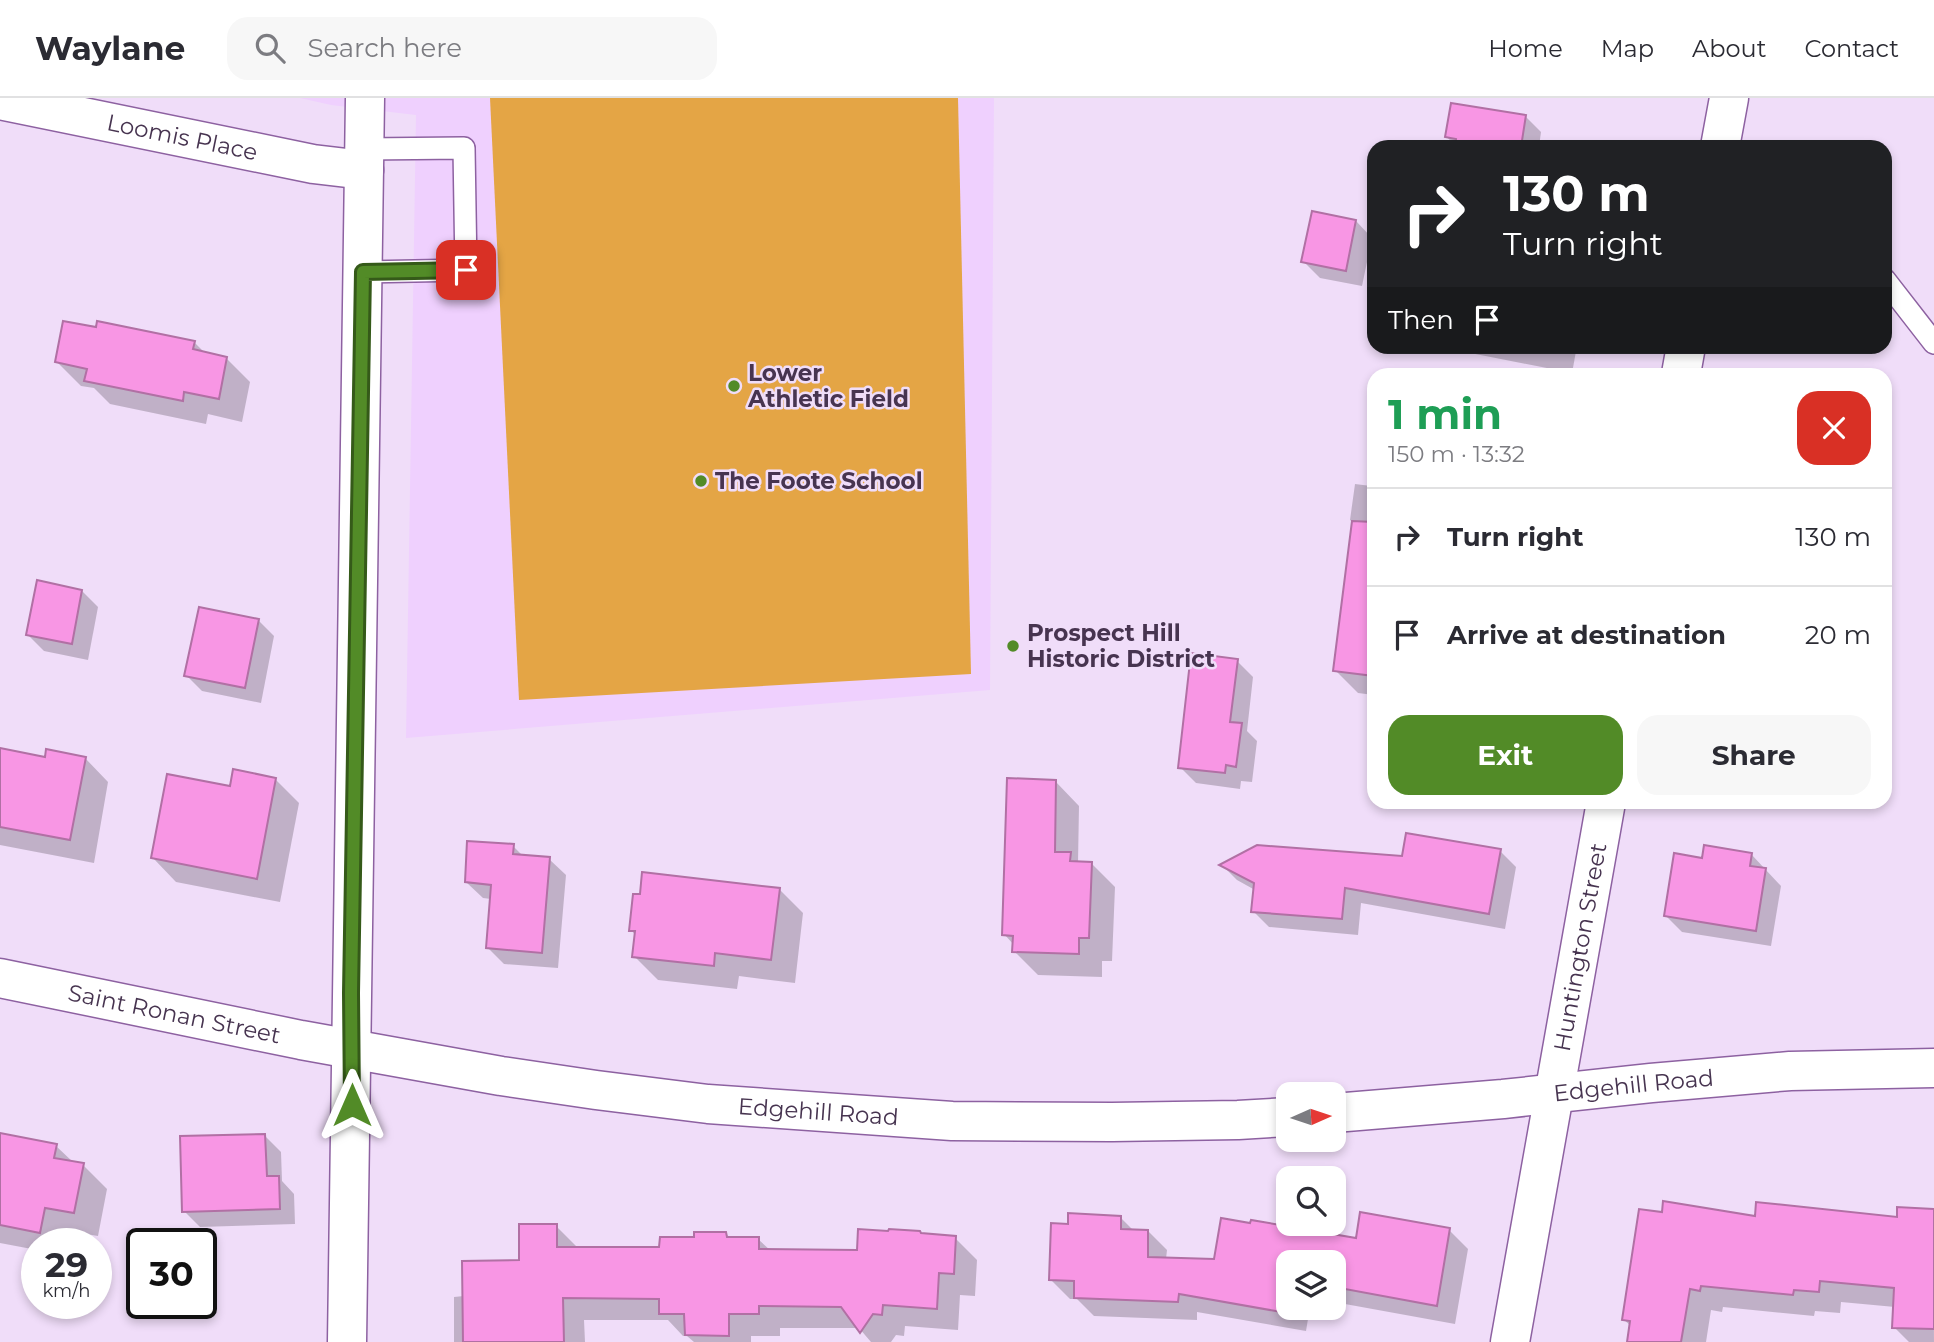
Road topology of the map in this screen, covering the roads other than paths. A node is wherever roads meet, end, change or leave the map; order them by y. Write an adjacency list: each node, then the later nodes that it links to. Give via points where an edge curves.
1 (365, 98): 5 (street)
2 (1729, 98): 4 (street)
3 (0, 100): 5 (street, Loomis Place, via 313,164)
4 (1721, 140)
5 (364, 159): 6 (street); 6 (lane, via 464,148 466,270)
6 (363, 272): 11 (street)
7 (1892, 289): 8 (lane)
8 (1934, 343)
9 (1605, 809): 13 (street, Huntington Street)
10 (0, 978): 11 (street, Saint Ronan Street)
11 (351, 1049): 15 (street, Edgehill Road, via 596,1090 853,1115 1072,1122); 16 (street)
12 (1934, 1068): 13 (street, Edgehill Road, via 1790,1071)
13 (1553, 1094): 14 (street, Edgehill Road); 17 (street, Huntington Street)
14 (1346, 1112)
15 (1276, 1117)
16 (347, 1342)
17 (1510, 1342)

